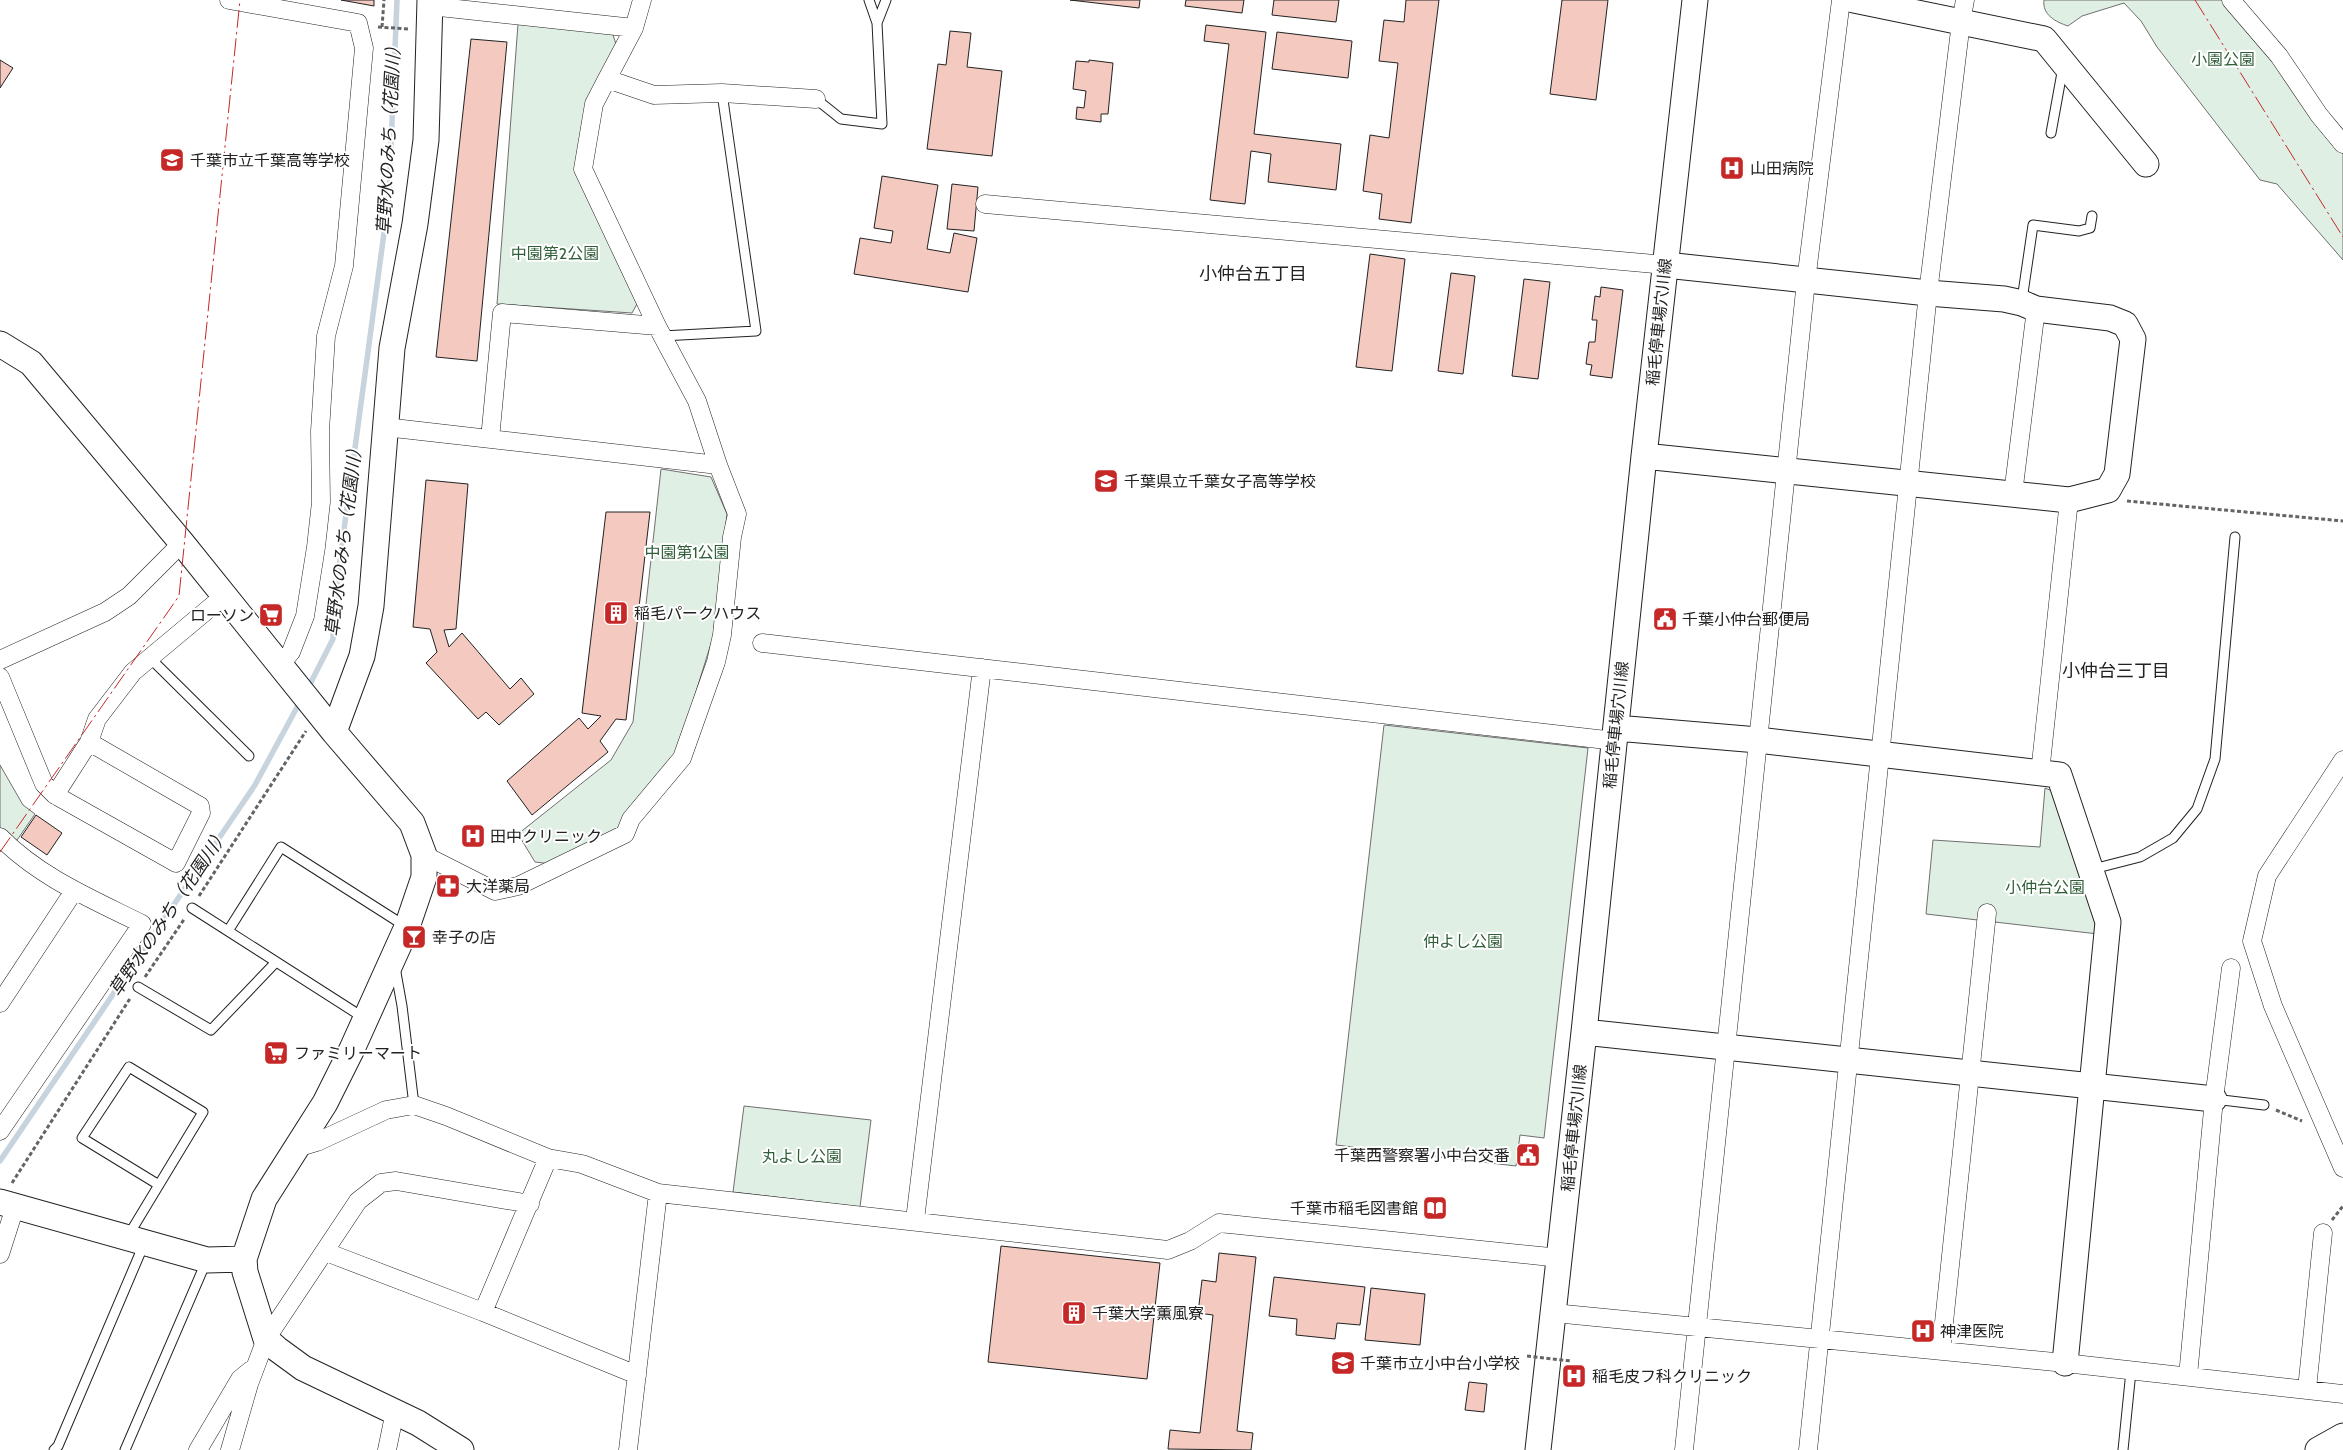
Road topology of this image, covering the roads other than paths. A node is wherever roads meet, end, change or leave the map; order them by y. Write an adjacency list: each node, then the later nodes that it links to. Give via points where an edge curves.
1 (230, 0): 43 (street, via 358,23 364,48 344,266 326,336 320,431 321,502 316,547 305,616)
2 (642, 0): 12 (street)
3 (869, 0): 11 (lane)
4 (886, 0): 11 (lane)
5 (1695, 0): 22 (street, 稲毛停車場穴川線)
6 (1841, 0): 23 (street)
7 (1854, 0): 10 (street)
8 (2231, 0): 18 (street, via 2279,56)
9 (430, 3): 12 (street); 28 (street, via 426,140 415,224 392,348)
10 (1963, 11): 13 (street, via 2044,39); 24 (street)
11 (877, 23): 16 (lane, via 882,124 840,119)
12 (634, 28): 14 (street)
13 (2063, 64): 17 (lane); 19 (street)
14 (607, 79): 15 (street, via 654,95); 26 (street, via 594,104 583,169)
15 (722, 93): 16 (street); 26 (lane, via 756,331)
16 (816, 99)
17 (2051, 134)
18 (2343, 144)
19 (2146, 164)
20 (985, 204): 22 (street)
21 (2092, 216): 25 (lane, via 2090,228 2079,231 2033,225)
22 (1666, 265): 23 (street); 30 (street, 稲毛停車場穴川線)
23 (1806, 281): 24 (street); 32 (street)
24 (1928, 293): 25 (street, via 2004,299); 33 (street)
25 (2029, 306): 34 (street); 35 (street, via 2110,318 2125,324 2133,339 2117,474 2108,490)
26 (660, 331): 29 (street, via 502,313); 31 (street, via 697,401)
27 (0, 344): 37 (street, via 32,363)
28 (384, 427): 29 (street); 45 (street, via 371,606 362,656)
29 (490, 439): 31 (street)
30 (1644, 456): 32 (street); 46 (street, 稲毛停車場穴川線)
31 (718, 465): 55 (street, via 737,514 716,662 682,758 631,819 625,834 518,886 495,891)
32 (1786, 470): 33 (street); 47 (street)
33 (1908, 482): 34 (street); 49 (street)
34 (2013, 494): 35 (street)
35 (2069, 500): 52 (street)
36 (2236, 537): 56 (lane, via 2215,759 2197,809 2174,838 2140,857)
37 (182, 543): 38 (street); 41 (street, via 129,596 105,612)
38 (224, 596): 40 (street); 43 (street)
39 (762, 642): 42 (street)
40 (150, 658): 48 (street, via 132,672 97,719); 50 (lane)
41 (0, 660)
42 (982, 668): 46 (street); 84 (street)
43 (286, 670): 45 (street)
44 (0, 677): 53 (street, via 44,784)
45 (334, 732): 55 (street, via 412,824)
46 (1615, 734): 47 (street); 68 (street, 稲毛停車場穴川線)
47 (1758, 740): 49 (street); 69 (street)
48 (89, 742): 53 (street); 53 (street, via 200,806 201,813 176,863)
49 (1880, 754): 52 (street); 70 (street)
50 (249, 756)
51 (2343, 760): 79 (street, via 2267,876 2252,941 2273,1006)
52 (2040, 773): 56 (street, via 2059,775)
53 (55, 795)
54 (3, 848): 57 (street)
55 (424, 855): 60 (street, via 424,877)
56 (2090, 870): 72 (street, via 2108,922)
57 (74, 891): 66 (street); 76 (street, via 142,924)
58 (192, 908): 61 (lane)
59 (1987, 913): 71 (street)
60 (407, 927): 61 (lane, via 281,847); 62 (street)
61 (228, 931): 63 (lane)
62 (393, 956): 67 (street); 74 (lane)
63 (276, 962): 65 (lane, via 211,1030); 67 (lane)
64 (2231, 968): 73 (street)
65 (138, 987)
66 (0, 1003)
67 (364, 1018): 77 (street, via 325,1103)
68 (1584, 1032): 69 (street); 89 (street, 稲毛停車場穴川線)
69 (1726, 1047): 70 (street); 94 (street)
70 (1848, 1060): 71 (street); 96 (street)
71 (1970, 1073): 72 (street); 97 (street)
72 (2092, 1086): 73 (street); 98 (street)
73 (2214, 1099): 75 (lane); 102 (street)
74 (414, 1105): 77 (street, via 386,1110 318,1142); 78 (street)
75 (2264, 1105)
76 (0, 1131)
77 (297, 1148): 90 (street, via 264,1199)
78 (548, 1158): 81 (street, via 582,1164); 83 (street)
79 (2343, 1168)
80 (159, 1186): 80 (lane, via 82,1138 129,1067 203,1112); 86 (lane)
81 (658, 1193): 84 (street); 101 (street)
82 (8, 1198): 86 (street); 88 (street)
83 (530, 1204): 87 (street, via 406,1181 381,1183 358,1201); 92 (street)
84 (915, 1220): 89 (street, via 1168,1250 1219,1223)
85 (2323, 1233): 103 (street)
86 (135, 1241): 91 (street); 107 (lane)
87 (326, 1252): 92 (street); 95 (street)
88 (0, 1254)
89 (1560, 1258): 93 (street, 稲毛停車場穴川線)
90 (244, 1259): 91 (street); 95 (street, via 248,1286)
91 (207, 1260): 108 (lane)
92 (483, 1312): 101 (street)
93 (1554, 1313): 94 (street); 114 (street, 稲毛停車場穴川線)
94 (1697, 1327): 96 (street); 115 (street)
95 (266, 1339): 99 (street); 105 (street, via 303,1368)
96 (1820, 1339): 97 (street); 116 (street)
97 (1941, 1350): 98 (street)
98 (2066, 1363): 100 (street)
99 (256, 1367): 109 (street, via 240,1378); 110 (street)
100 (2131, 1371): 102 (street); 117 (lane)
101 (638, 1375): 113 (street)
102 (2188, 1376): 103 (street)
103 (2307, 1389): 104 (street)
104 (2343, 1394)
105 (395, 1411): 111 (street); 112 (street)
106 (2343, 1436): 118 (street)
107 (59, 1448)
108 (124, 1450)
109 (198, 1450)
110 (230, 1450)
111 (387, 1450)
112 (461, 1450)
113 (628, 1450)
114 (1538, 1450)
115 (1684, 1450)
116 (1808, 1450)
117 (2123, 1450)
118 (2318, 1450)

